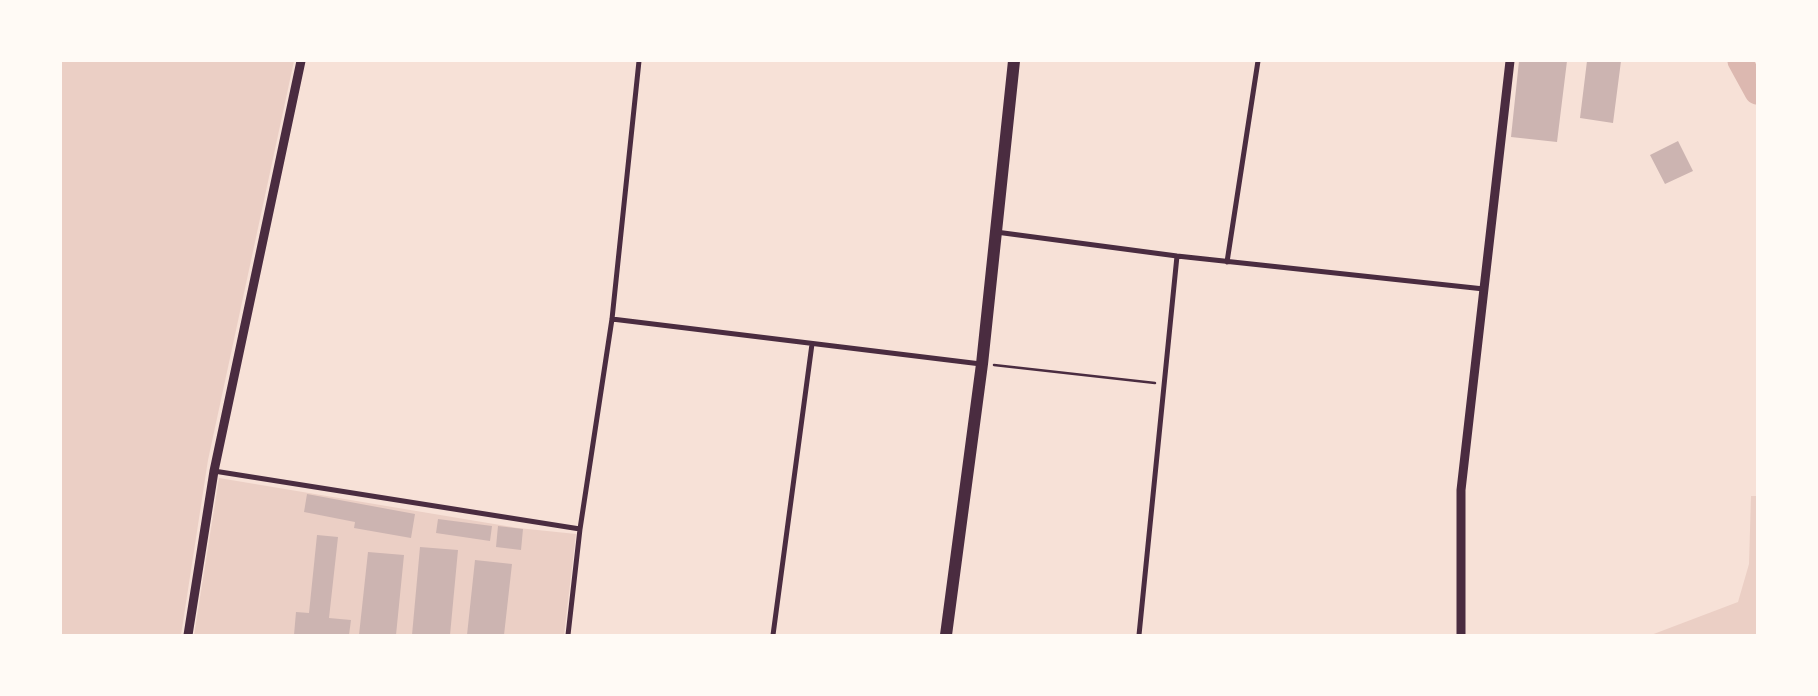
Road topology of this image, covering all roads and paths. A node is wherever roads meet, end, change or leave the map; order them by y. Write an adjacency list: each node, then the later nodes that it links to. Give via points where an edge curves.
1 (301, 61): 14 (street)
2 (639, 61): 10 (street)
3 (1014, 61): 6 (highway)
4 (1258, 61): 8 (street)
5 (1510, 61): 9 (street)
6 (996, 232): 7 (street); 12 (highway)
7 (1177, 256): 8 (street); 13 (street)
8 (1227, 262): 9 (street)
9 (1485, 290): 21 (street, via 1462,490)
10 (612, 319): 11 (street); 15 (street)
11 (812, 344): 12 (street); 18 (street)
12 (982, 364): 13 (path); 19 (highway)
13 (1164, 384): 20 (street)
14 (214, 471): 15 (street); 16 (street)
15 (580, 529): 17 (street)
16 (188, 635)
17 (568, 635)
18 (773, 635)
19 (946, 635)
20 (1139, 635)
21 (1461, 635)

